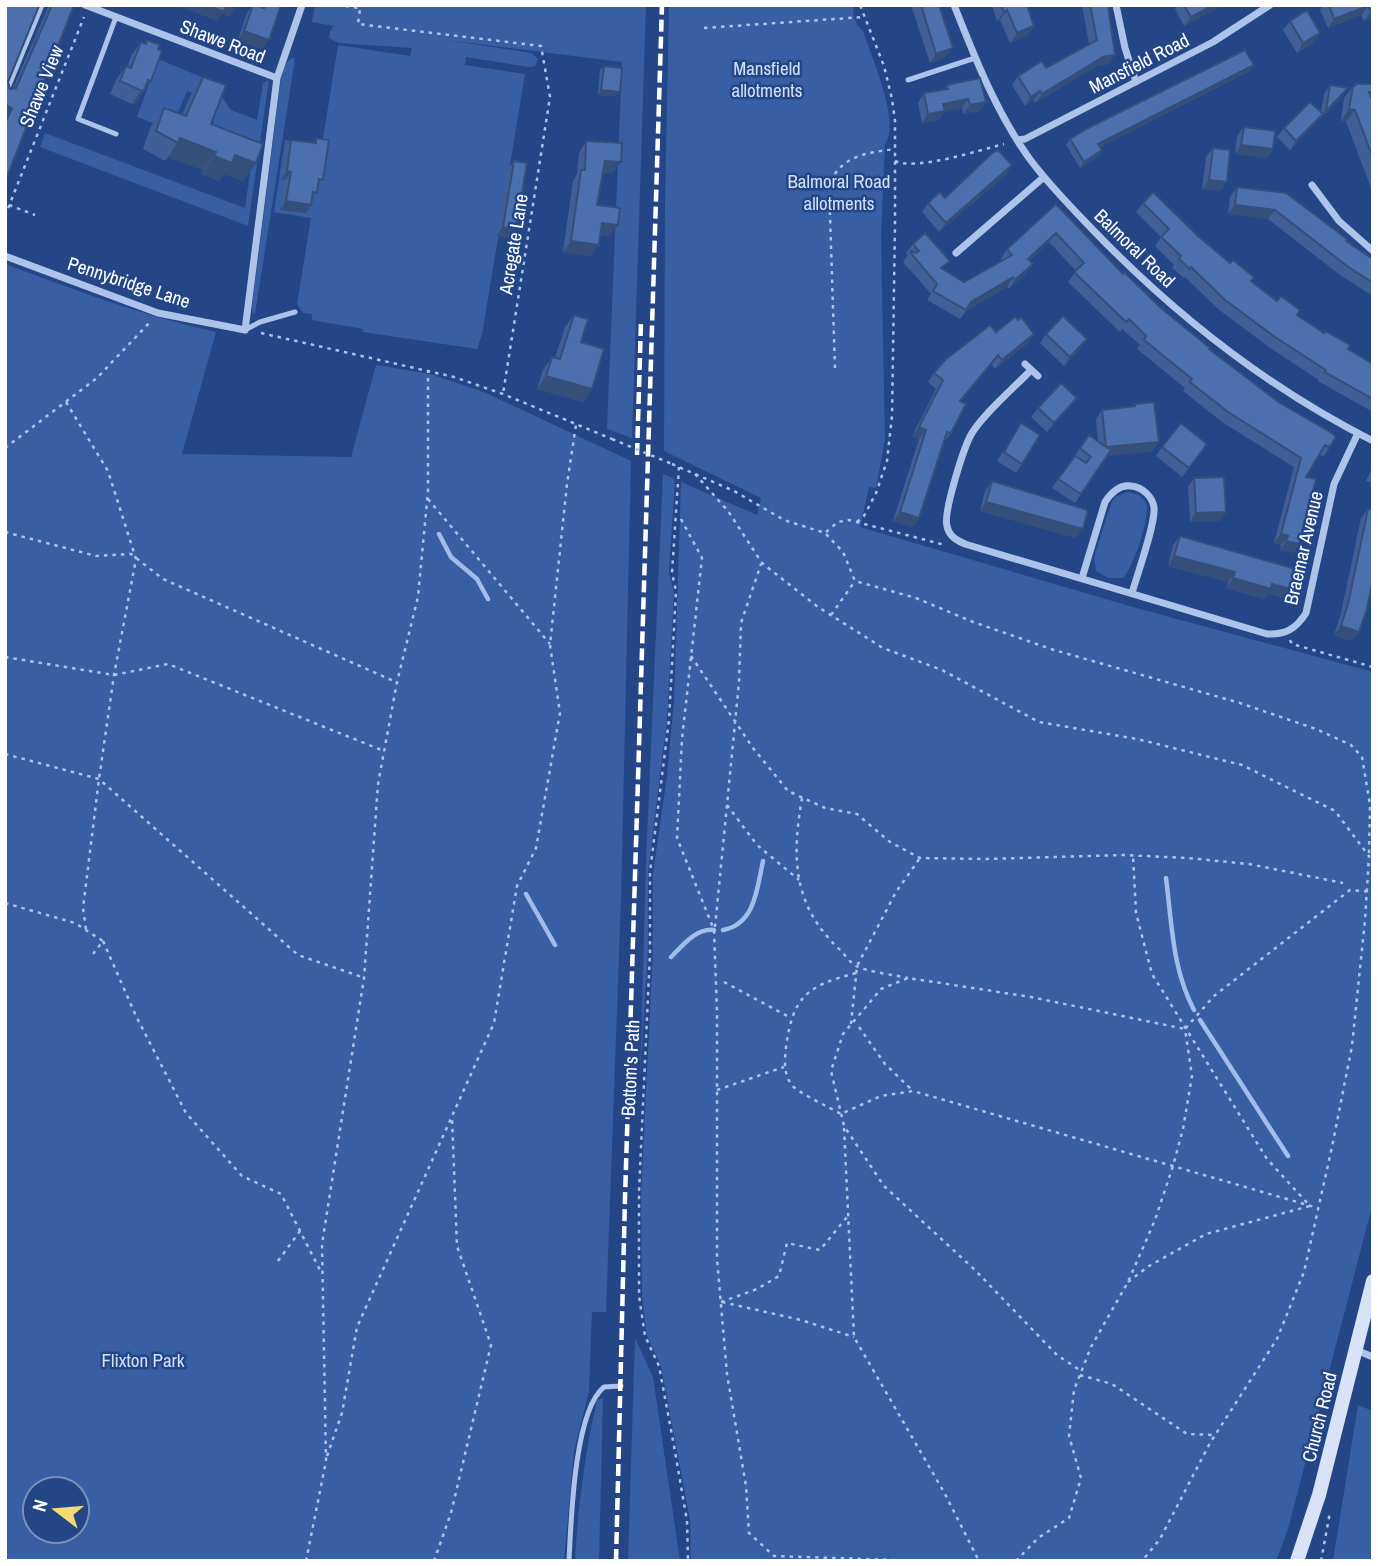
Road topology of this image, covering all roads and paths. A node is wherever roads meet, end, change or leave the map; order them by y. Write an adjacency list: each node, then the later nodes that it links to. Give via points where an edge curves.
1 (42, 5): 16 (lane)
2 (302, 5): 13 (street, Shawe Road)
3 (337, 5): 35 (path, Acregate Lane, via 360,8 358,24 541,46 550,97)
4 (860, 5): 10 (path)
5 (954, 5): 12 (street, Balmoral Road)
6 (1116, 5): 15 (street)
7 (1270, 5): 15 (street, Mansfield Road, via 1213,42)
8 (86, 6): 9 (street, Shawe Road); 23 (path, Shawe View)
9 (116, 17): 13 (street, Shawe Road); 17 (lane, via 78,118)
10 (864, 17): 11 (path); 19 (path, via 889,82)
11 (704, 28)
12 (975, 58): 14 (lane); 18 (street, Balmoral Road)
13 (277, 78): 31 (street)
14 (908, 80)
15 (1136, 82): 18 (street, Mansfield Road)
16 (5, 95)
17 (116, 134)
18 (1017, 140): 20 (path, via 939,160); 21 (street, Balmoral Road)
19 (895, 149): 20 (path); 32 (path, via 848,159 829,185)
20 (895, 161): 45 (path, via 893,379 887,461 876,493)
21 (1044, 177): 27 (street); 38 (street, Balmoral Road, via 1120,258 1192,322 1267,378)
22 (1312, 184): 26 (street, via 1339,220)
23 (9, 205): 24 (path); 25 (path, Shawe View)
24 (35, 215)
25 (5, 216)
26 (1373, 251)
27 (956, 253)
28 (5, 256): 30 (street, Pennybridge Lane)
29 (295, 312): 31 (lane)
30 (158, 313): 31 (street, Pennybridge Lane); 36 (path, via 97,378)
31 (245, 330): 33 (path)
32 (835, 368)
33 (428, 370): 35 (path); 43 (path)
34 (1031, 370): 48 (street, via 968,441 946,518 948,532)
35 (503, 394): 37 (path)
36 (66, 402): 40 (path); 49 (path, via 108,471)
37 (576, 425): 41 (path, bridge); 56 (path)
38 (1358, 433): 39 (street, Balmoral Road); 55 (street, Braemar Avenue, via 1334,484 1306,613)
39 (1373, 441)
40 (5, 448)
41 (679, 467): 42 (path); 114 (path, Bottom's Path, via 669,720 650,872 639,1296 645,1336 659,1366 669,1419 687,1521)
42 (695, 474): 47 (path, via 784,520); 50 (path)
43 (428, 499): 56 (path); 61 (path, via 418,597)
44 (681, 519): 57 (path, via 702,558)
45 (857, 522): 47 (path, via 838,522); 48 (path, via 929,543)
46 (5, 532): 49 (path, via 96,556 131,554)
47 (825, 533): 52 (path, via 843,552)
48 (965, 544): 51 (street, Braemar Avenue)
49 (136, 559): 60 (path); 61 (path, via 163,579)
50 (762, 563): 54 (path); 66 (path, via 741,623)
51 (1082, 578): 53 (street, Braemar Avenue); 53 (street, via 1105,502 1125,485 1134,486 1150,498 1154,515)
52 (855, 581): 54 (path); 68 (path, via 916,598 1054,650 1240,703 1351,745 1362,757 1370,805)
53 (1132, 593): 55 (street, Braemar Avenue, via 1266,634)
54 (831, 615): 68 (path, via 883,648 942,670 1039,722 1137,739 1242,765 1335,811)
55 (1286, 633): 59 (path, via 1293,643)
56 (550, 645): 91 (path, via 560,713 536,848 517,886 494,1023)
57 (691, 656): 65 (path, via 753,748 788,791); 75 (path, via 677,838)
58 (5, 657): 60 (path)
59 (1373, 667)
60 (114, 675): 62 (path, via 168,664); 64 (path)
61 (397, 682): 62 (path)
62 (384, 751): 80 (path)
63 (5, 754): 64 (path)
64 (99, 779): 74 (path, via 83,908); 80 (path, via 298,955)
65 (802, 798): 69 (path, via 857,814 890,842); 70 (path, via 795,836)
66 (726, 805): 70 (path, via 757,845); 75 (path)
67 (1133, 855): 69 (path); 71 (path, via 1249,864); 86 (path, via 1136,914 1152,974)
68 (1369, 856): 95 (path, via 1352,1046)
69 (920, 858): 78 (path, via 896,892)
70 (799, 880): 78 (path, via 803,897 827,936)
71 (1343, 883)
72 (1373, 892): 86 (path, via 1350,890 1213,996)
73 (5, 903): 74 (path)
74 (86, 930): 76 (path)
75 (714, 930): 88 (path)
76 (103, 941): 77 (path); 97 (path, via 186,1113 242,1176 281,1194)
77 (90, 958)
78 (857, 966): 79 (path); 81 (path)
79 (856, 972): 83 (path, via 827,981 804,997); 84 (path)
80 (363, 978): 99 (path, via 322,1244)
81 (908, 978): 84 (path, via 881,989); 86 (path, via 1031,997)
82 (724, 982): 83 (path)
83 (790, 1017): 87 (path)
84 (851, 1024): 90 (path, via 831,1071)
85 (859, 1027): 89 (path, via 885,1064)
86 (1185, 1029): 93 (path, via 1192,1076); 94 (path, via 1267,1159)
87 (784, 1067): 88 (path); 90 (path, via 791,1085)
88 (717, 1090): 102 (path)
89 (913, 1091): 90 (path, via 881,1096); 93 (path)
90 (841, 1114): 92 (path)
91 (452, 1115): 110 (path, via 357,1327 342,1413); 112 (path, via 457,1246 491,1345 451,1513)
92 (844, 1126): 96 (path); 106 (path, via 884,1186 975,1270 1056,1355)
93 (1173, 1166): 94 (path); 101 (path)
94 (1310, 1206): 95 (path); 101 (path, via 1206,1234)
95 (1318, 1208): 109 (path, via 1304,1272 1277,1339)
96 (847, 1217): 102 (path, via 820,1250 787,1243 779,1276); 103 (path)
97 (300, 1231): 98 (path); 99 (path)
98 (278, 1261)
99 (322, 1275): 110 (path)
100 (1373, 1281): 104 (main road, Church Road)
101 (1128, 1282): 107 (path)
102 (721, 1302): 103 (path); 115 (path, via 749,1534 774,1556)
103 (854, 1337): 116 (path)
104 (1355, 1350): 105 (street); 119 (main road, Church Road, via 1319,1495)
105 (1373, 1357)
106 (1078, 1369)
107 (1080, 1375): 109 (path, via 1112,1384 1187,1434); 117 (path, via 1069,1436 1081,1478 1069,1518 1038,1538)
108 (621, 1386): 113 (lane, via 604,1387 589,1408 579,1452)
109 (1215, 1435): 118 (path, via 1160,1539)
110 (326, 1461): 111 (path)
111 (306, 1561)
112 (434, 1561)
113 (569, 1561)
114 (688, 1561)
115 (925, 1561)
116 (979, 1561)
117 (1016, 1561)
118 (1142, 1561)
119 (1297, 1561)

